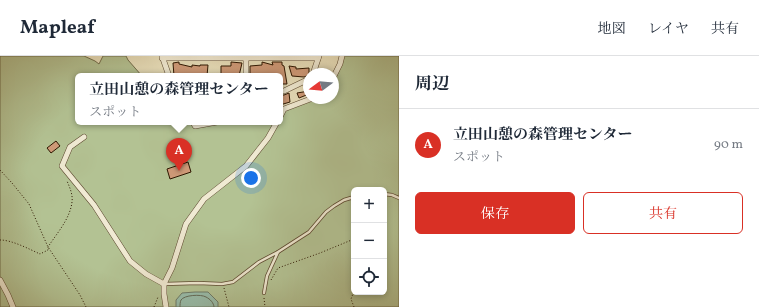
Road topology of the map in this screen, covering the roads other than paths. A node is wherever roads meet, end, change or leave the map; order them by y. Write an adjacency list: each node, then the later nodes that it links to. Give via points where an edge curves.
1 (342, 56): 6 (street)
2 (162, 57): 3 (street); 7 (street)
3 (246, 57): 4 (street); 8 (street)
4 (319, 57): 5 (street)
5 (315, 68)
6 (338, 68)
7 (168, 73)
8 (246, 73)
9 (303, 82): 10 (street)
10 (283, 91)
11 (303, 102): 12 (street)
12 (283, 111)
13 (275, 125): 20 (street, via 246,166 204,199 186,224 172,268)
14 (84, 137): 20 (street, via 70,147 62,166 94,205 130,261)
15 (387, 194): 17 (lane)
16 (351, 197): 18 (lane, via 326,212 308,232)
17 (399, 198)
18 (278, 252): 20 (lane, via 259,262 233,282); 21 (lane, via 267,276)
19 (0, 280): 22 (street)
20 (164, 284): 23 (street)
21 (264, 293)
22 (13, 307)
23 (166, 307)

